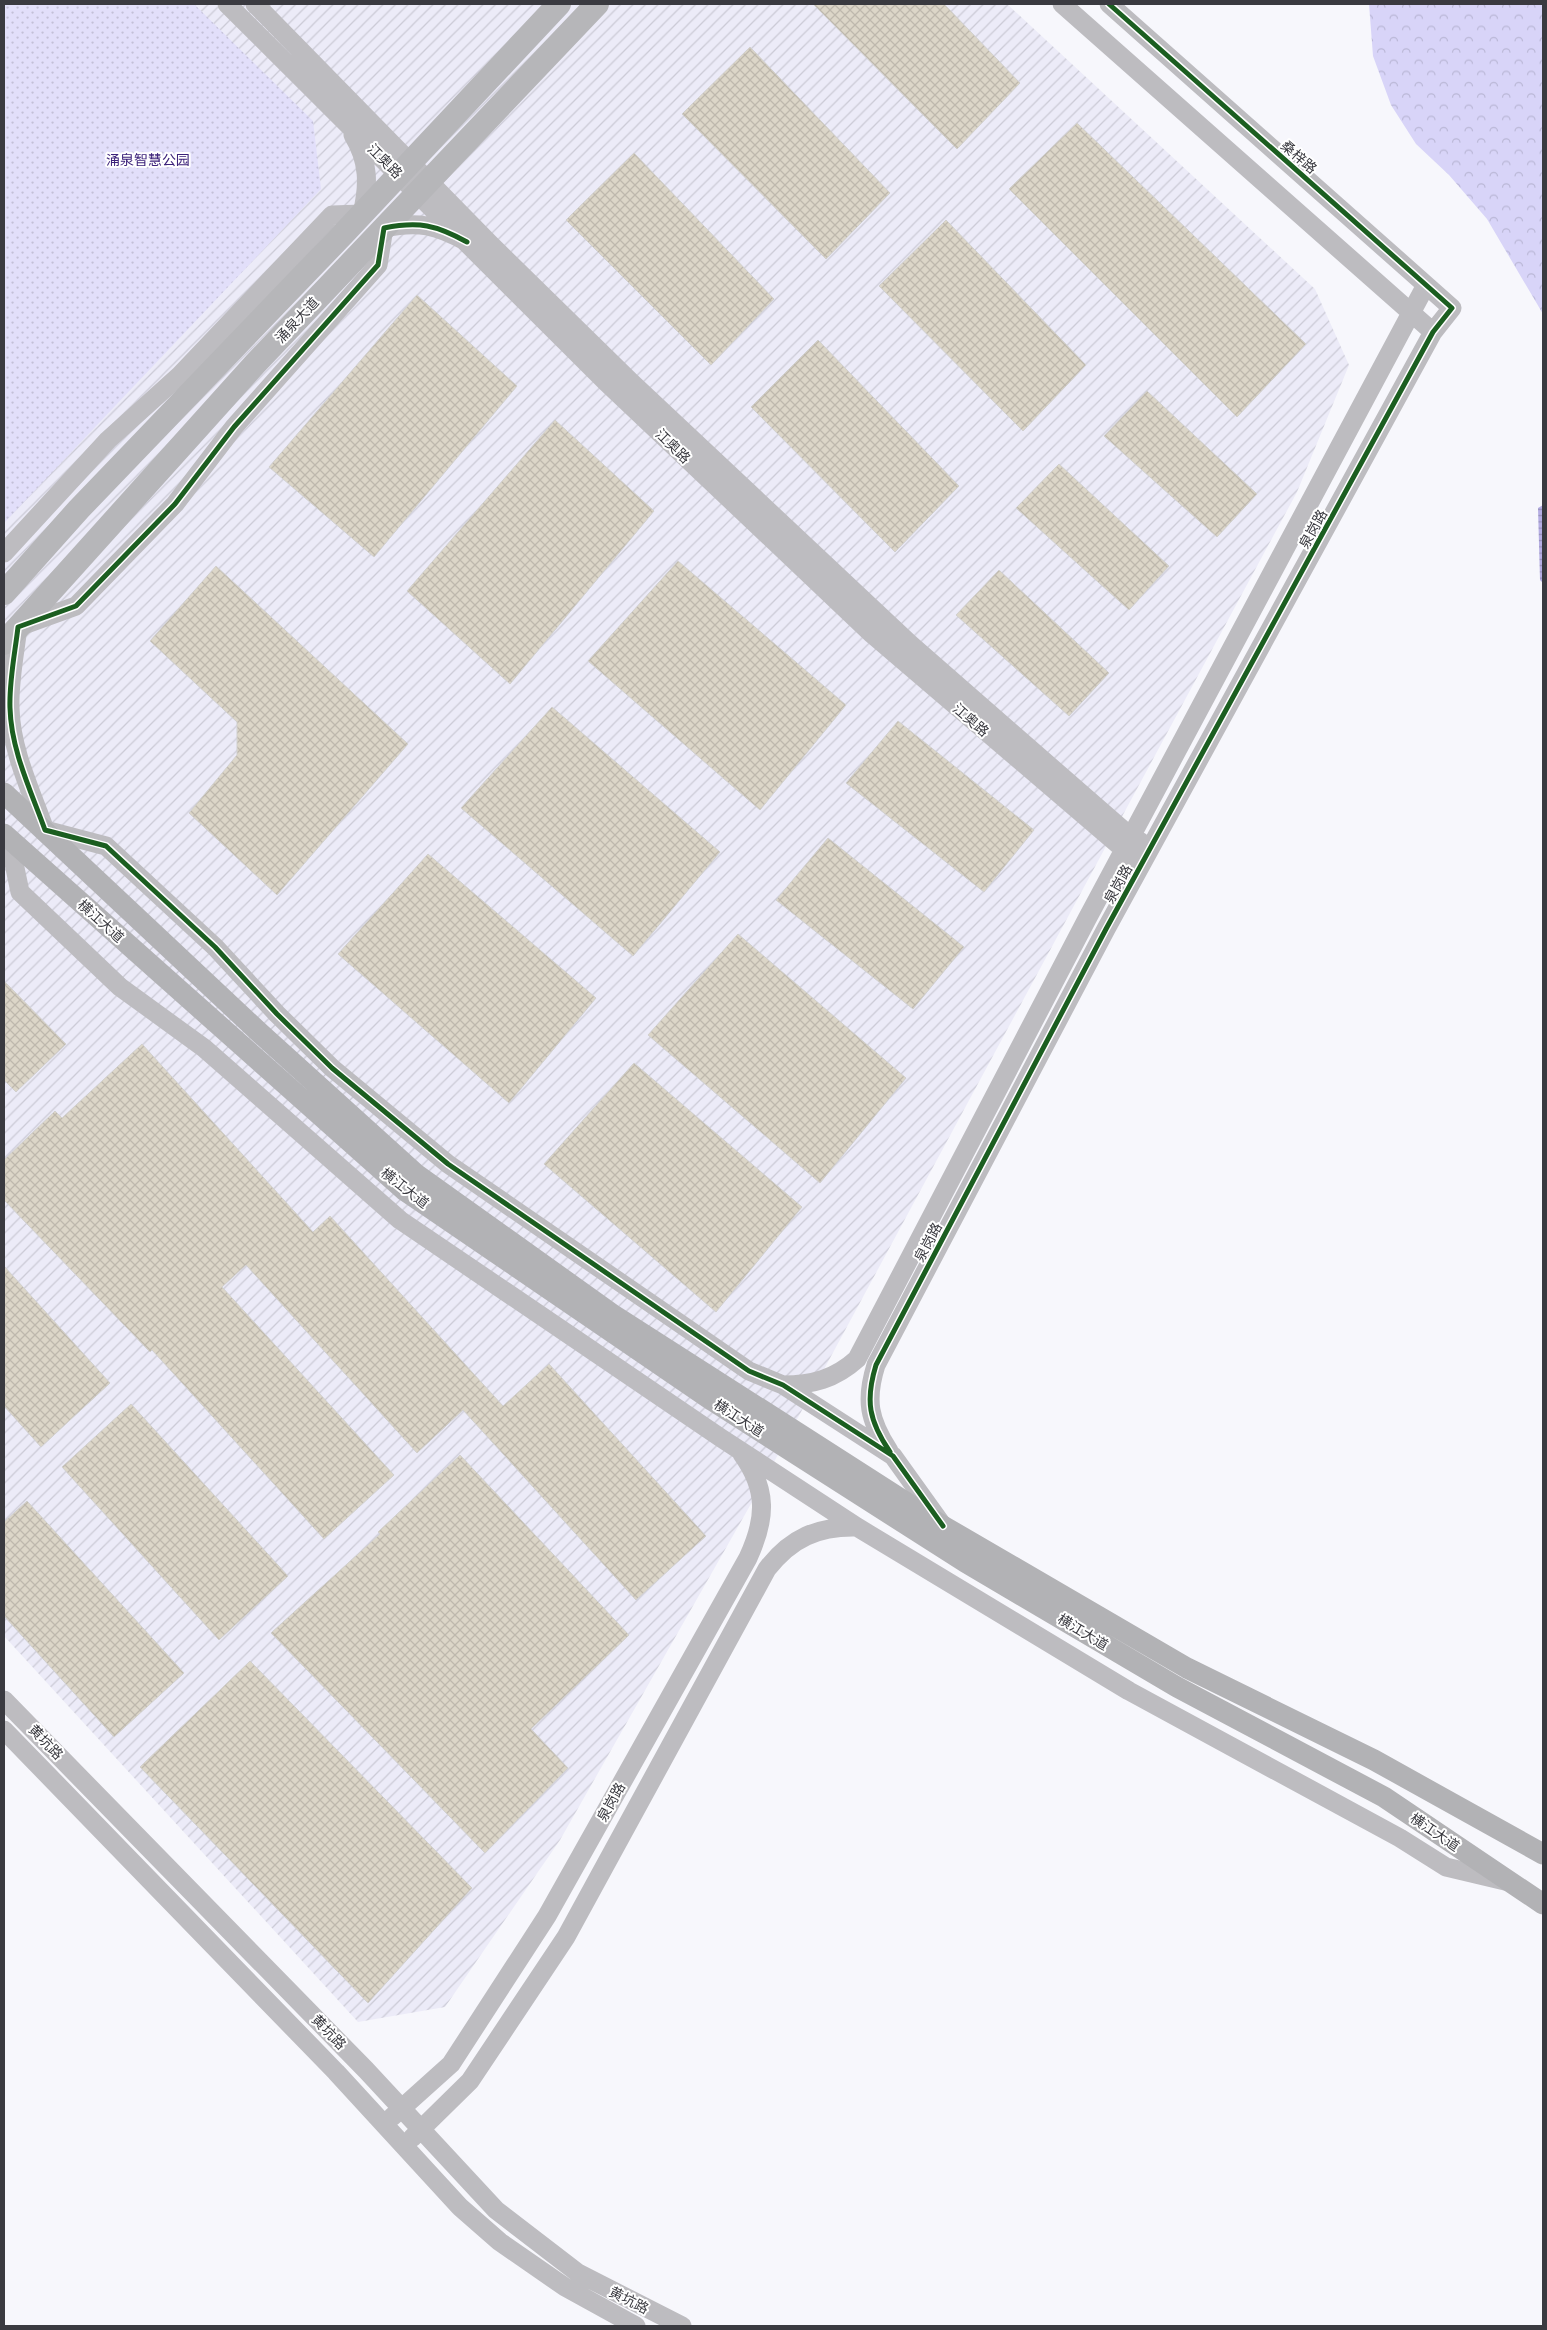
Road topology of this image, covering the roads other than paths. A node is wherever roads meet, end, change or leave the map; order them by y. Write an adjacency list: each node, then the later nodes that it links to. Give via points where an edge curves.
1 (227, 4): 7 (street, 江奥路)
2 (255, 4): 8 (street, 江奥路)
3 (559, 4): 8 (main road, 涌泉大道)
4 (596, 4): 9 (main road, 涌泉大道)
5 (1062, 4): 14 (street)
6 (1109, 4): 13 (street, 桑梓路)
7 (342, 117): 8 (street, 江奥路); 10 (street, via 357,141 368,174 368,192)
8 (404, 168): 9 (street, 江奥路); 10 (main road, 涌泉大道)
9 (423, 187): 11 (main road, 涌泉大道); 12 (street, 江奥路); 22 (street, 江奥路, via 895,631)
10 (362, 214): 16 (street, via 332,214 180,375 108,440); 17 (main road, 涌泉大道, via 79,509)
11 (384, 228): 12 (street, via 427,225); 18 (main road, 涌泉大道, via 255,364); 18 (street, via 378,265 234,427 175,504 76,606)
12 (467, 242): 22 (street, 江奥路, via 605,381 872,634)
13 (1426, 284): 14 (street, 泉岗路); 15 (street, 桑梓路, via 1452,308)
14 (1410, 312): 15 (street); 22 (street, 泉岗路)
15 (1433, 332): 23 (street, 泉岗路)
16 (4, 553)
17 (4, 593)
18 (11, 635): 20 (street, via 11,726)
19 (4, 793): 20 (main road, 横江大道)
20 (45, 830): 25 (street, via 106,846 215,947 332,1068 448,1164); 27 (main road, 横江大道, via 261,1034 416,1174 612,1314)
21 (6, 837): 29 (main road, 横江大道, via 404,1190); 30 (street, via 20,892 120,987 204,1048 400,1220)
22 (1127, 844): 23 (street, 江奥路); 24 (street, 泉岗路)
23 (1146, 856): 26 (street, 泉岗路)
24 (859, 1355): 26 (street); 28 (street, 泉岗路, via 846,1369 820,1382)
25 (730, 1357): 27 (street); 28 (street, via 749,1371)
26 (876, 1365): 32 (street, 泉岗路, via 870,1384 870,1413 876,1430)
27 (716, 1380): 33 (main road, 横江大道)
28 (783, 1385): 32 (street)
29 (713, 1401): 30 (street); 35 (main road, 横江大道)
30 (700, 1424): 31 (street)
31 (738, 1449): 34 (street); 37 (street, 泉岗路, via 753,1470 763,1508 756,1541)
32 (893, 1456): 33 (street, 泉岗路)
33 (943, 1526): 41 (main road, 横江大道, via 1187,1668 1374,1760)
34 (857, 1527): 36 (street); 38 (street, 泉岗路, via 837,1526 804,1535 789,1544)
35 (915, 1530): 36 (street); 42 (main road, 横江大道, via 1177,1687 1384,1797)
36 (902, 1553): 42 (street, via 1129,1691 1400,1838 1446,1867)
37 (748, 1558): 38 (street); 44 (street, 泉岗路, via 547,1916 451,2064)
38 (766, 1569): 46 (street, 泉岗路, via 566,1937 470,2081)
39 (4, 1700): 44 (street, 黄坑路)
40 (4, 1730): 45 (street, 黄坑路)
41 (1543, 1854)
42 (1509, 1881): 43 (main road, 横江大道)
43 (1543, 1904)
44 (401, 2109): 45 (street, 泉岗路); 46 (street, 黄坑路)
45 (384, 2124): 47 (street, 黄坑路)
46 (421, 2130): 47 (street, 泉岗路); 49 (street, 黄坑路, via 496,2210 570,2268)
47 (403, 2145): 48 (street, 黄坑路, via 460,2207 500,2242 565,2287)
48 (636, 2326)
49 (682, 2326)

